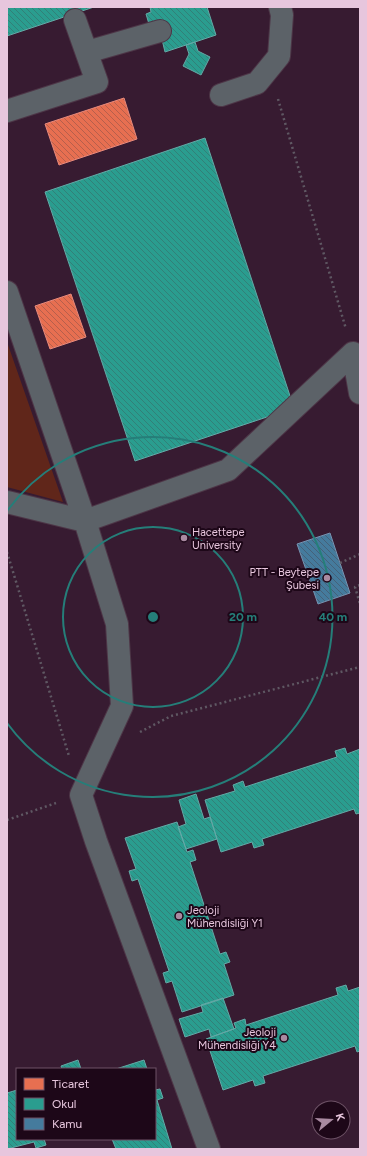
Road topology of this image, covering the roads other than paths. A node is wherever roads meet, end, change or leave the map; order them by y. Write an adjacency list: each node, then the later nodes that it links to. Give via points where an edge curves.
1 (280, 7): 5 (street, via 282,15 279,56 257,84)
2 (75, 20): 4 (street)
3 (160, 31): 4 (street)
4 (86, 52): 6 (street, via 97,82)
5 (220, 95)
6 (7, 111)
7 (7, 292): 8 (street)
8 (13, 328): 11 (street)
9 (360, 393): 11 (street, via 353,353 228,470)
10 (7, 502): 11 (street)
11 (85, 521): 12 (street, via 117,624 122,706 81,795)
12 (209, 1149)

